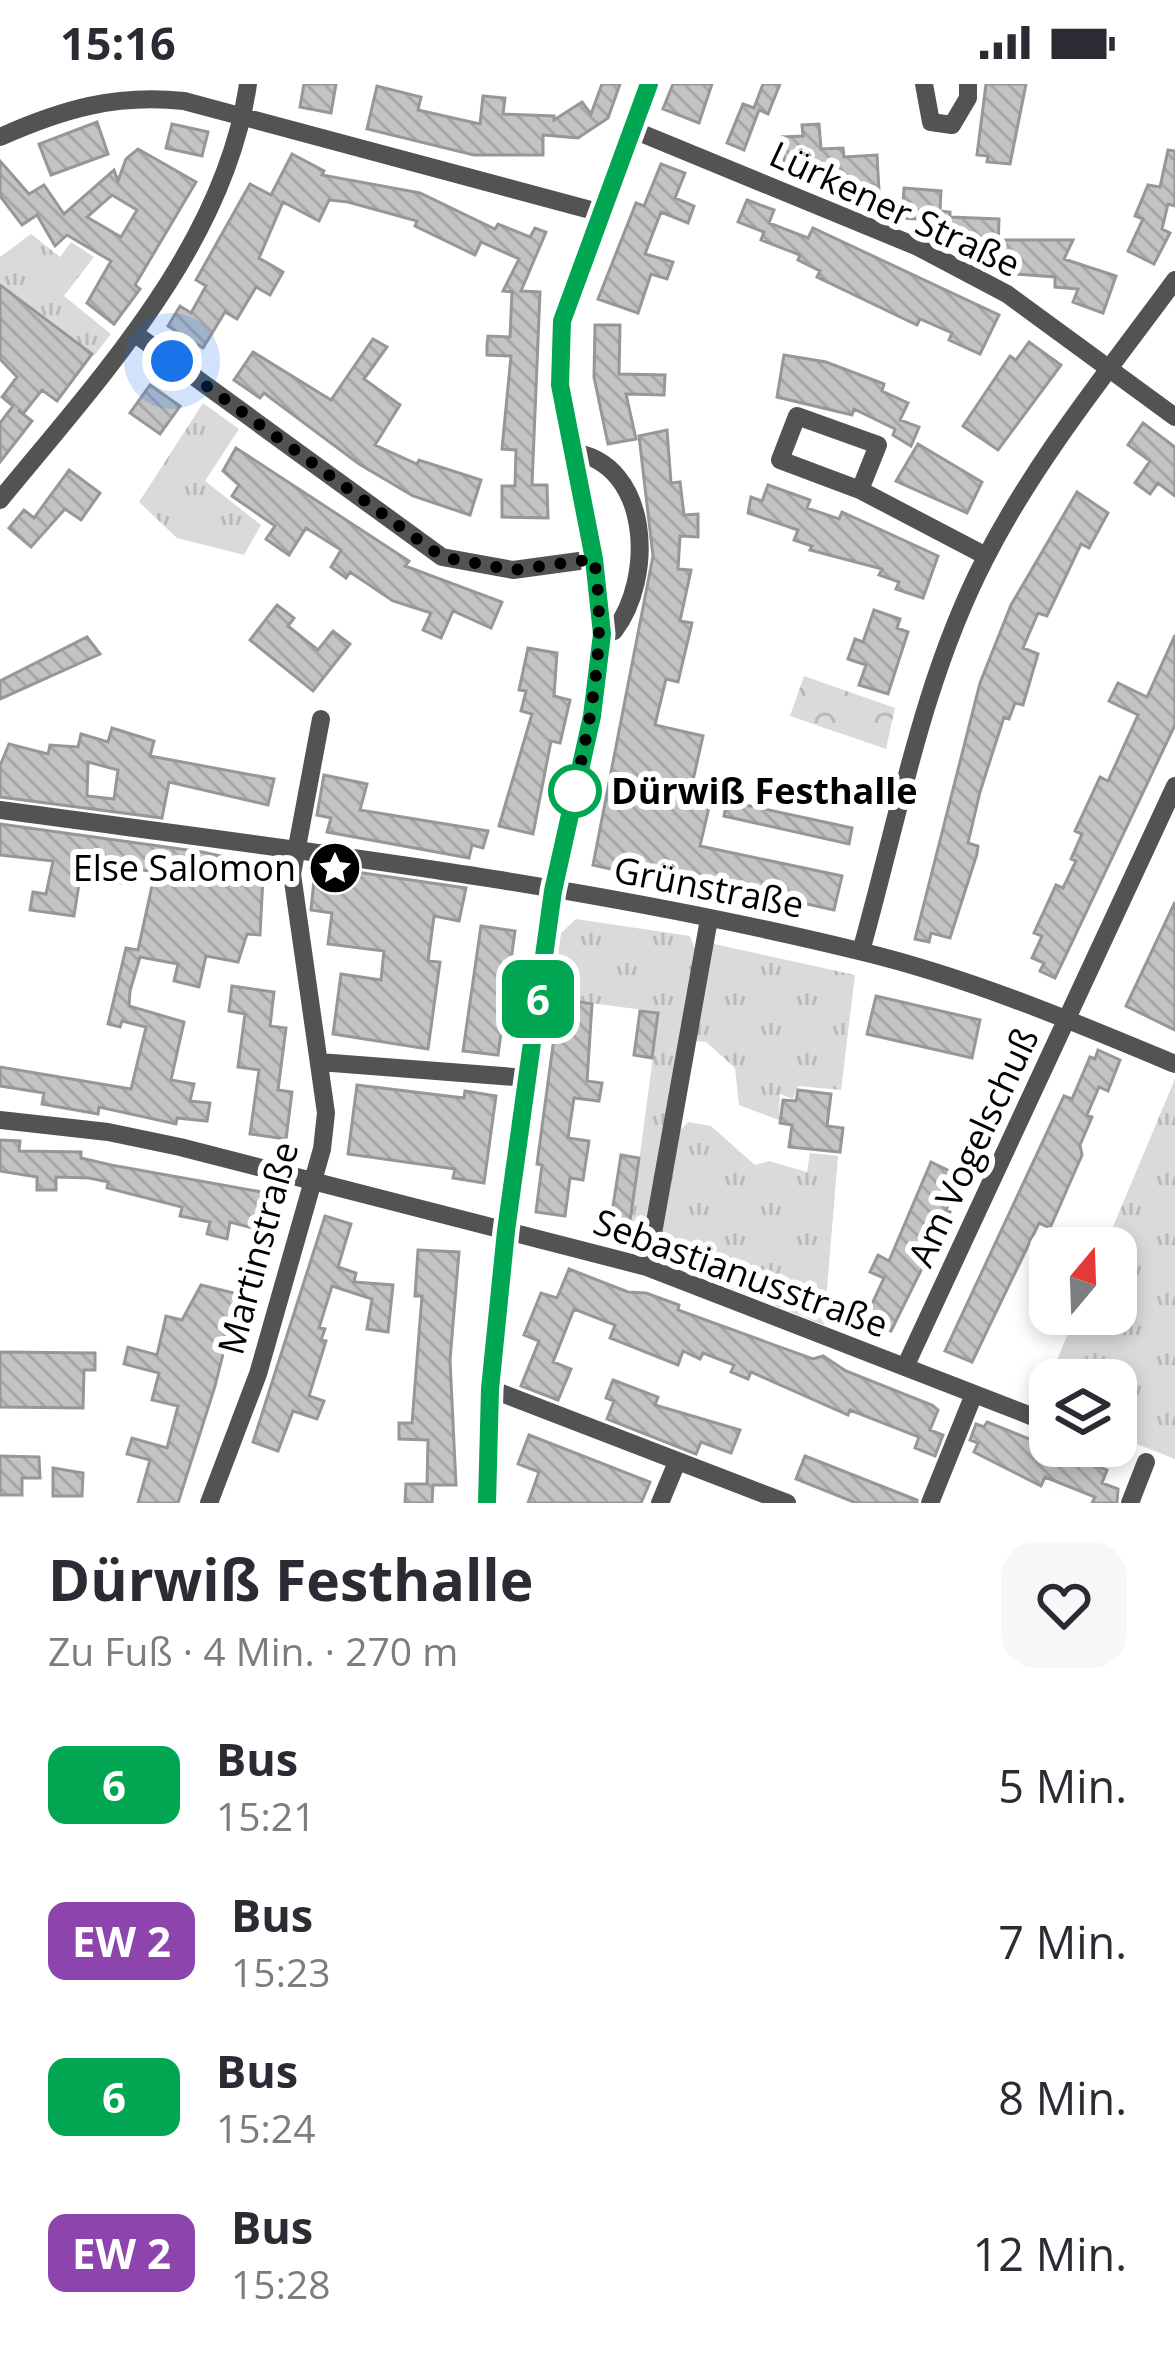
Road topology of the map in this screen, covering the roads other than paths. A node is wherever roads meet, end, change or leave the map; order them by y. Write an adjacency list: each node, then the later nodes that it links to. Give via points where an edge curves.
1 (248, 84): 5 (street)
2 (649, 84): 6 (street)
3 (924, 84): 4 (street, via 931,122 952,125)
4 (968, 84)
5 (244, 116): 7 (street, via 136,96 67,107); 8 (street); 10 (street, via 184,254)
6 (631, 129): 8 (street); 11 (street, Lürkener Straße, via 918,248 1007,294)
7 (0, 137)
8 (598, 212): 13 (street, via 562,321 560,385)
9 (1175, 280): 11 (street)
10 (134, 333): 15 (street); 17 (street, via 442,557 513,570)
11 (1111, 369): 12 (street, Lürkener Straße); 16 (street)
12 (1175, 417)
13 (572, 452): 17 (street); 18 (street, via 602,458 633,495 635,593 614,631)
14 (860, 490): 14 (street, via 878,445 797,416 780,460); 16 (street)
15 (0, 500)
16 (986, 556): 25 (street, via 944,653)
17 (594, 559): 18 (street)
18 (602, 634): 23 (street)
19 (321, 719): 22 (street, Martinstraße)
20 (1175, 785): 26 (street, Am Vogelschuß)
21 (0, 810): 22 (street, Grünstraße)
22 (294, 850): 23 (street, Grünstraße); 27 (street, Martinstraße)
23 (553, 891): 24 (street, Grünstraße); 29 (street)
24 (709, 919): 25 (street, Grünstraße); 33 (street)
25 (862, 951): 26 (street, Grünstraße)
26 (1070, 1020): 28 (street, Grünstraße); 34 (street, Am Vogelschuß)
27 (319, 1062): 29 (street); 31 (street, Martinstraße, via 326,1113)
28 (1175, 1064)
29 (528, 1078): 32 (street)
30 (0, 1120): 31 (street, Sebastianusstraße, via 108,1132)
31 (315, 1183): 32 (street, Sebastianusstraße); 40 (street, Martinstraße, via 258,1375)
32 (506, 1231): 33 (street, Sebastianusstraße); 35 (street)
33 (647, 1267): 34 (street, Sebastianusstraße)
34 (905, 1367): 36 (street, Sebastianusstraße)
35 (490, 1389): 38 (street); 41 (street)
36 (974, 1394): 37 (street, Sebastianusstraße); 44 (street)
37 (1029, 1416)
38 (676, 1462): 42 (street); 43 (street)
39 (1146, 1462): 45 (street)
40 (209, 1503)
41 (487, 1503)
42 (660, 1503)
43 (787, 1503)
44 (930, 1503)
45 (1130, 1503)

